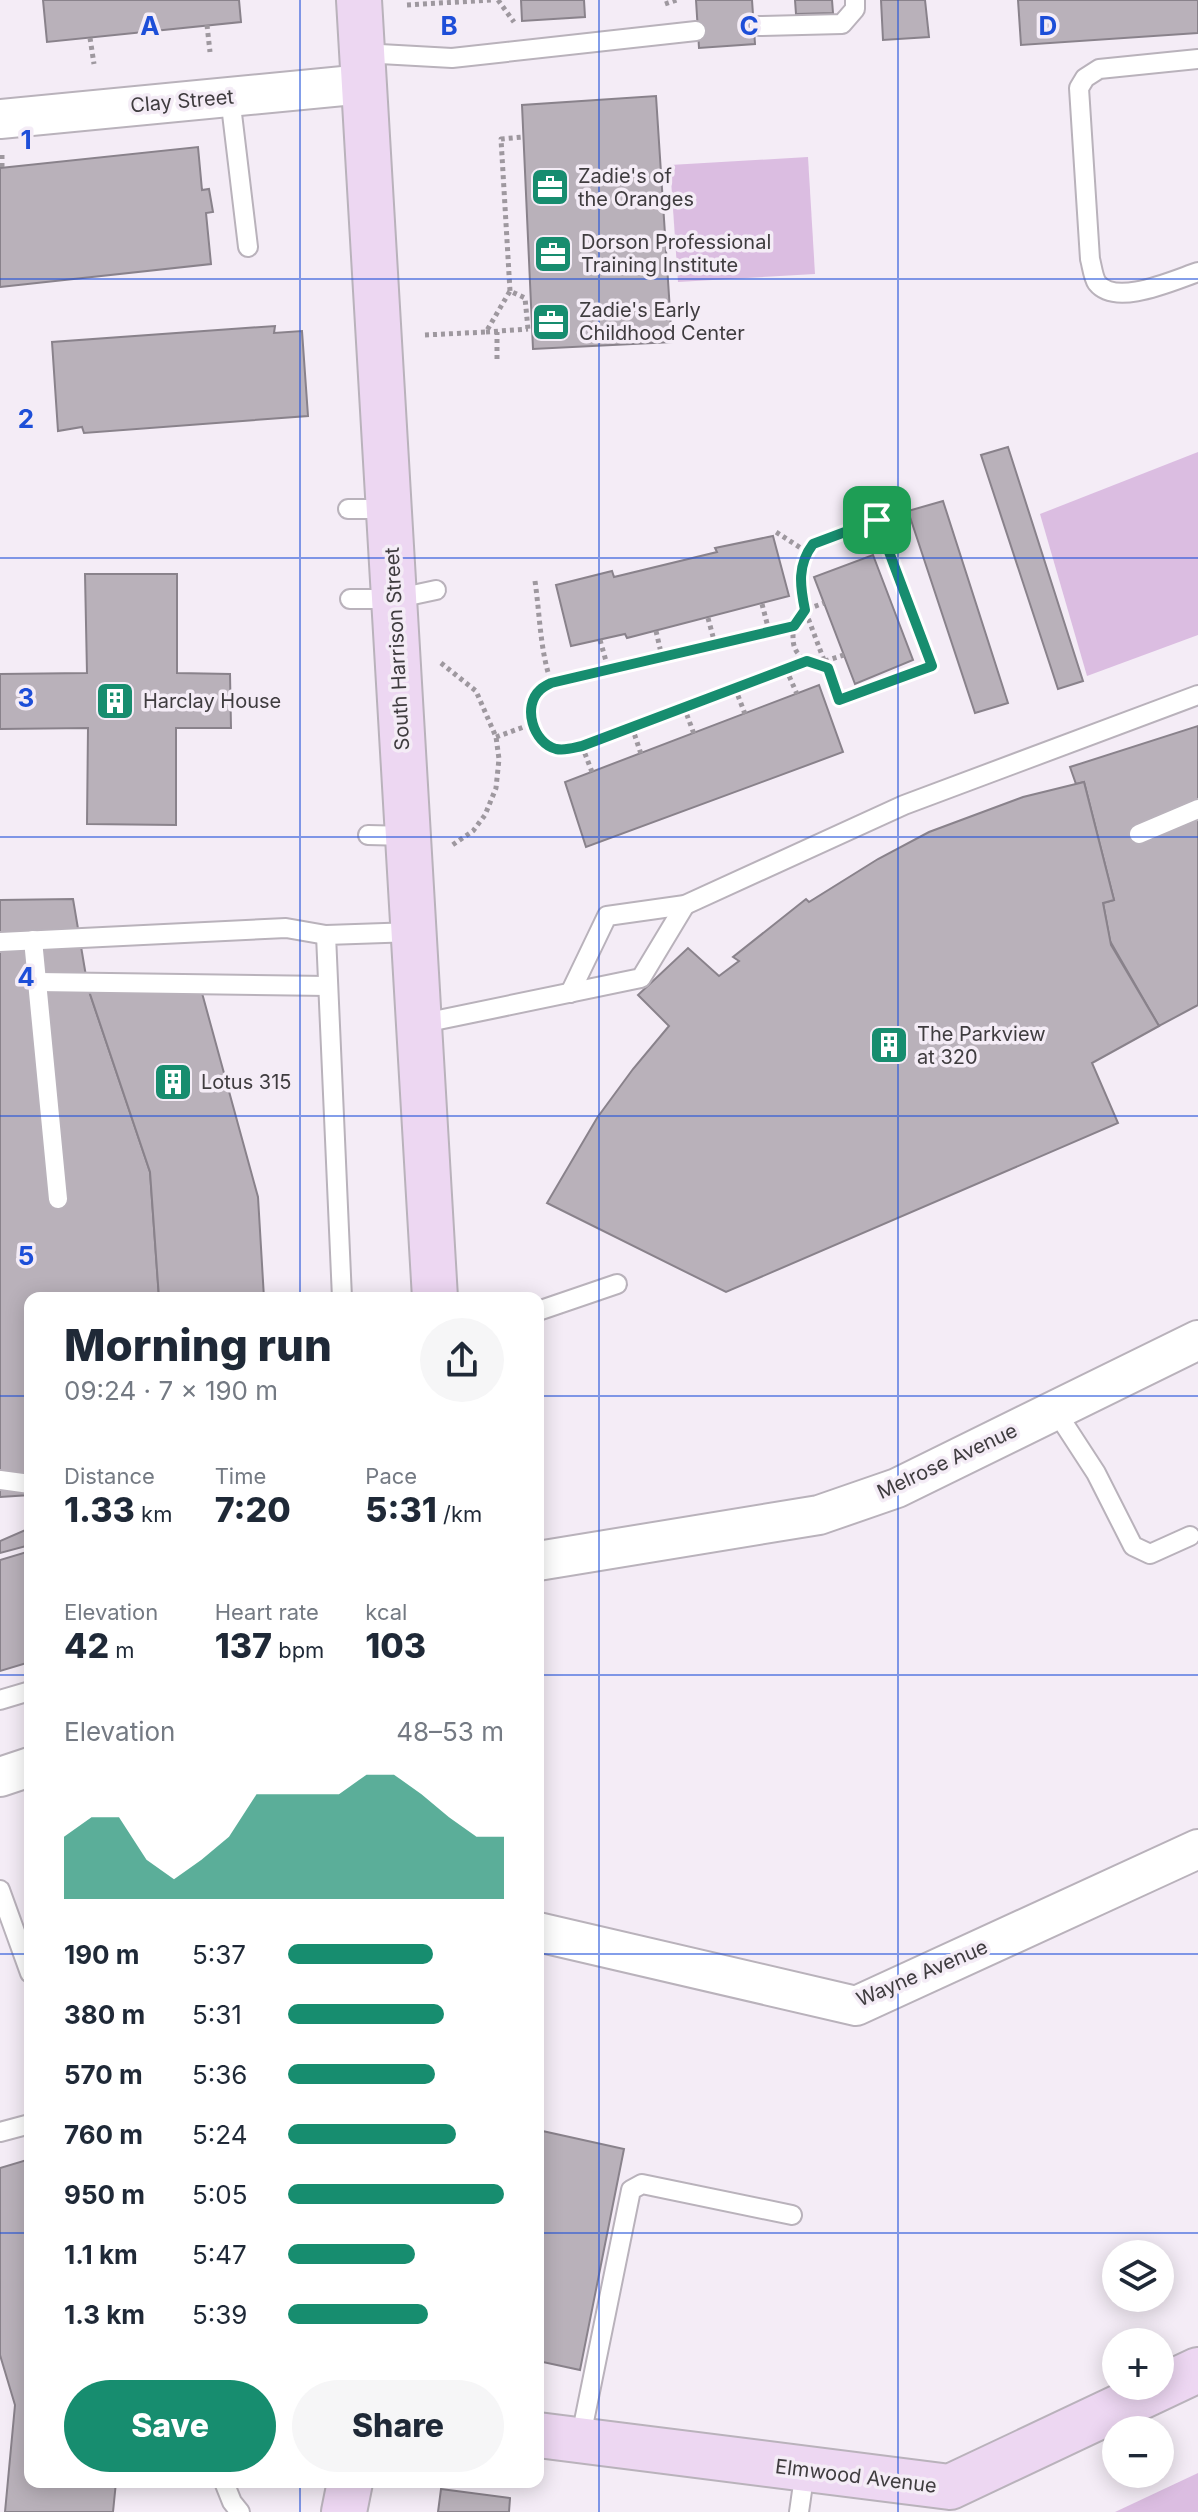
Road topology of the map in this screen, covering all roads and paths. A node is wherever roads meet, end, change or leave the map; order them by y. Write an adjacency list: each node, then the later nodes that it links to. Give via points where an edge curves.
1 (359, 0): 13 (main road, South Harrison Street)
2 (491, 0): 4 (path)
3 (855, 0): 7 (lane, via 855,9 842,24)
4 (462, 1): 5 (path)
5 (407, 5)
6 (207, 25): 10 (path)
7 (759, 26)
8 (696, 31): 13 (lane)
9 (90, 38): 12 (path)
10 (210, 52)
11 (1198, 59): 18 (lane, via 1099,69 1079,88 1096,282 1110,293 1133,293)
12 (94, 64)
13 (363, 69): 14 (street, Clay Street); 29 (main road, South Harrison Street, via 368,509)
14 (230, 97): 15 (street, Clay Street); 17 (lane)
15 (0, 119)
16 (523, 137): 19 (path, via 501,139)
17 (248, 247)
18 (1198, 272)
19 (510, 291): 20 (path); 21 (path, via 525,298 530,329)
20 (486, 332): 21 (path); 22 (path)
21 (497, 332): 23 (path)
22 (425, 335)
23 (497, 359)
24 (776, 532): 25 (path)
25 (807, 552): 32 (path, via 799,580); 45 (path, via 813,544 877,520 932,666 839,700)
26 (535, 581): 47 (path, via 541,646)
27 (436, 590): 29 (lane)
28 (350, 599): 29 (lane)
29 (394, 599): 64 (main road, South Harrison Street, via 388,836)
30 (824, 603): 32 (path)
31 (762, 604): 36 (path)
32 (805, 610): 34 (path); 42 (path)
33 (708, 618): 38 (path)
34 (794, 626): 36 (path); 41 (path, via 793,645)
35 (656, 631): 40 (path)
36 (769, 631): 38 (path)
37 (600, 640): 44 (path)
38 (715, 644): 40 (path)
39 (844, 655): 42 (path)
40 (662, 657): 44 (path)
41 (807, 661): 45 (path); 46 (path)
42 (825, 661): 45 (path)
43 (441, 663): 56 (path, via 476,691)
44 (608, 668): 47 (path)
45 (828, 668)
46 (786, 669): 48 (path); 49 (path)
47 (551, 683): 53 (path, via 538,691 531,707)
48 (735, 688): 51 (path); 52 (path)
49 (797, 694)
50 (1198, 695): 63 (lane, via 904,805)
51 (684, 707): 54 (path); 55 (path)
52 (745, 714)
53 (532, 724): 56 (path); 57 (path, via 554,749)
54 (632, 727): 57 (path); 58 (path)
55 (694, 734)
56 (496, 737): 62 (path, via 496,788 485,815)
57 (582, 746): 59 (path)
58 (641, 754)
59 (592, 772)
60 (1198, 809): 61 (lane)
61 (1139, 834)
62 (451, 846)
63 (685, 905): 70 (lane, via 641,978); 70 (lane, via 607,916)
64 (414, 932): 65 (lane); 71 (main road, South Harrison Street)
65 (326, 935): 66 (lane, via 286,928); 69 (lane)
66 (33, 940): 67 (lane); 68 (lane)
67 (0, 942)
68 (37, 982): 69 (lane); 72 (lane)
69 (328, 986): 74 (lane)
70 (570, 993): 71 (lane)
71 (419, 1024): 75 (main road, South Harrison Street)
72 (58, 1199)
73 (617, 1284): 76 (lane)
74 (342, 1292)
75 (435, 1292)
76 (544, 1309)
77 (1198, 1340): 78 (street, Melrose Avenue)
78 (1055, 1410): 81 (lane, via 1096,1473 1133,1546 1150,1554); 82 (street, Melrose Avenue, via 897,1488 819,1515)
79 (0, 1480): 80 (lane)
80 (24, 1483)
81 (1190, 1536)
82 (544, 1560)
83 (24, 1693): 84 (lane)
84 (0, 1700)
85 (24, 1769): 86 (street)
86 (0, 1777)
87 (1198, 1849): 89 (street, Wayne Avenue, via 856,2006)
88 (0, 1890): 90 (lane)
89 (544, 1933)
90 (24, 1956)
91 (24, 2126): 92 (lane)
92 (0, 2132)
93 (792, 2215): 95 (lane, via 642,2184 631,2190)
94 (1198, 2370): 98 (main road, Elmwood Avenue, via 950,2487)
95 (559, 2438): 98 (main road, Elmwood Avenue)
96 (226, 2488): 99 (lane)
97 (349, 2488): 100 (main road)
98 (802, 2491)
99 (240, 2512)
100 (344, 2512)

